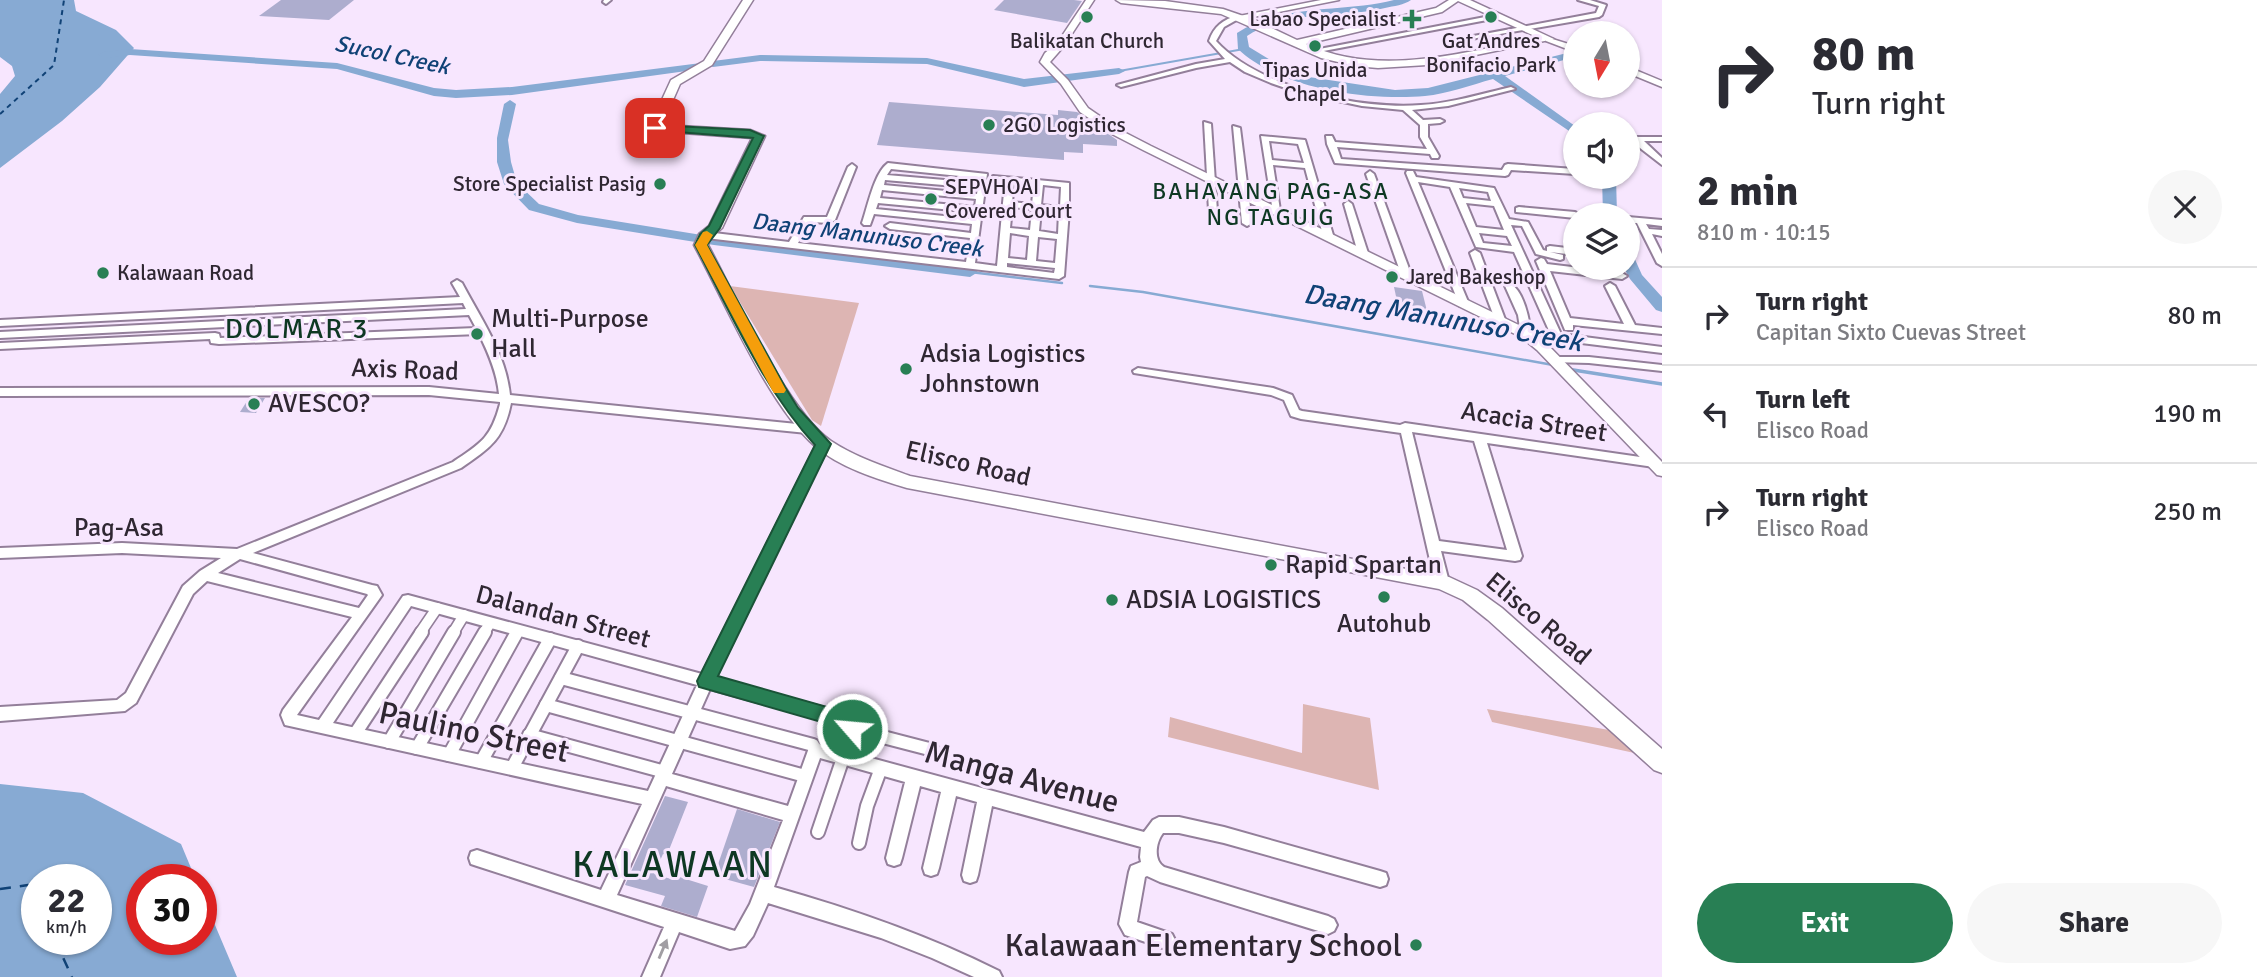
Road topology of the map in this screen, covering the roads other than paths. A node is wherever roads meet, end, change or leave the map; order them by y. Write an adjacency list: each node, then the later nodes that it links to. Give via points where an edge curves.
1 (748, 0): 81 (main road, via 708,63 675,82 655,124 658,129 759,136 715,228)
2 (1090, 0): 44 (street, via 1046,64 1096,119)
3 (1121, 0): 8 (main road)
4 (1335, 0): 9 (street)
5 (1454, 0): 15 (main road, via 1439,10)
6 (1462, 0): 10 (main road)
7 (1581, 0): 13 (street, via 1603,5 1597,16)
8 (1154, 1): 11 (main road)
9 (1322, 1): 11 (street)
10 (1501, 15): 12 (street); 13 (main road)
11 (1238, 17): 15 (main road); 19 (street, via 1214,30 1212,41)
12 (1485, 19): 18 (street)
13 (1529, 29): 14 (main road); 17 (street, via 1471,37)
14 (1549, 39): 16 (street); 17 (main road)
15 (1298, 43): 18 (main road)
16 (1563, 44)
17 (1490, 49): 18 (main road, via 1403,64 1352,63)
18 (1313, 51)
19 (1219, 52): 20 (street)
20 (1230, 61): 23 (street); 25 (street, via 1275,83 1315,94)
21 (1640, 75): 22 (street)
22 (1662, 84)
23 (1121, 85)
24 (1511, 89): 25 (street)
25 (1405, 108): 27 (street)
26 (1440, 121): 27 (street)
27 (1422, 122): 33 (street)
28 (1208, 124): 44 (street)
29 (1236, 128): 50 (street)
30 (1640, 139): 31 (street)
31 (1662, 139)
32 (1640, 144): 34 (street)
33 (1433, 152): 38 (street, via 1330,141 1338,162); 39 (street)
34 (1660, 158)
35 (1268, 162): 36 (street); 36 (street, via 1264,138 1302,142); 60 (street)
36 (1309, 166): 78 (street)
37 (852, 167): 83 (street, via 830,219 807,219)
38 (1408, 167): 39 (street); 45 (street)
39 (1441, 169): 40 (street)
40 (1563, 171)
41 (1370, 174): 97 (street)
42 (996, 178): 43 (street)
43 (1010, 179): 46 (street); 54 (street)
44 (1213, 179): 50 (street); 62 (street)
45 (1413, 179): 48 (street); 102 (street)
46 (1039, 182): 47 (street); 57 (street)
47 (1065, 185): 59 (street)
48 (1454, 186): 53 (street); 56 (street, via 1490,187)
49 (878, 187): 51 (street); 51 (street, via 890,166 983,181); 52 (street)
50 (1244, 194): 60 (street); 68 (street)
51 (981, 197): 58 (street)
52 (874, 200): 58 (street); 61 (street)
53 (1460, 200): 56 (street); 73 (street)
54 (1007, 204): 57 (street); 72 (street)
55 (1348, 204): 88 (street)
56 (1496, 204): 64 (street)
57 (1036, 207): 59 (street); 75 (street)
58 (979, 210): 66 (street)
59 (1065, 210): 80 (street)
60 (1276, 210): 78 (street)
61 (871, 211): 66 (street); 67 (street)
62 (1213, 211)
63 (1563, 213): 70 (street, via 1518,206)
64 (1504, 221): 70 (street); 76 (street)
65 (1640, 221): 69 (street); 74 (street)
66 (977, 222): 79 (street)
67 (867, 223)
68 (1247, 223)
69 (1662, 223)
70 (1525, 224): 84 (street)
71 (890, 226): 79 (street)
72 (1005, 230): 75 (street); 93 (street)
73 (1473, 230): 76 (street); 85 (street, via 1481,246)
74 (1646, 232): 77 (street); 82 (street)
75 (1033, 233): 80 (street); 91 (street)
76 (1510, 233): 85 (street)
77 (1662, 233)
78 (1328, 235): 88 (street)
79 (975, 236): 94 (street)
80 (1062, 237): 96 (street)
81 (704, 238): 83 (street); 125 (main road, Elisco Road, via 701,245 778,387)
82 (1657, 242): 87 (street)
83 (792, 244): 94 (street)
84 (1536, 248): 86 (street); 90 (street, via 1541,254)
85 (1518, 250): 114 (street)
86 (1563, 251)
87 (1659, 252): 92 (street)
88 (1363, 253): 97 (street)
89 (1475, 253): 106 (street)
90 (1560, 257)
91 (1031, 263): 93 (street); 96 (street)
92 (1662, 263)
93 (1002, 265): 94 (street); 96 (street)
94 (970, 266)
95 (1563, 267): 105 (street, via 1542,264)
96 (1060, 271)
97 (1406, 274): 102 (street)
98 (457, 284): 101 (street)
99 (1510, 286): 115 (street)
100 (1610, 286): 109 (street)
101 (465, 300): 103 (street); 104 (street)
102 (1464, 304): 106 (street)
103 (229, 312): 107 (street); 108 (street)
104 (472, 312): 108 (street); 110 (street)
105 (1566, 321): 109 (street); 116 (street)
106 (1501, 322): 115 (street)
107 (0, 323)
108 (223, 324): 112 (street); 113 (street)
109 (1631, 328): 111 (street)
110 (483, 331): 113 (street, via 219,341); 123 (street)
111 (1662, 331)
112 (0, 335)
113 (215, 336): 117 (street)
114 (1557, 337): 115 (street); 116 (street)
115 (1531, 338): 119 (street)
116 (1573, 339): 118 (street)
117 (0, 346)
118 (1662, 350)
119 (1559, 364): 120 (street, via 1589,360); 128 (street)
120 (1662, 368)
121 (1138, 371): 124 (street, Acacia Street, via 1273,393 1288,398 1295,413 1301,415)
122 (0, 392): 123 (street, Axis Road, via 415,391)
123 (507, 398): 125 (street, Axis Road); 131 (street, via 498,430 470,458)
124 (1406, 428): 126 (street, Acacia Street); 129 (street)
125 (807, 429): 127 (main road, Elisco Road)
126 (1479, 437): 128 (street, Acacia Street); 129 (street, via 1515,556)
127 (823, 444): 133 (main road, Elisco Road, via 907,482); 142 (street)
128 (1658, 467)
129 (1435, 545): 133 (street)
130 (0, 553): 131 (street, Pag-Asa, via 122,548)
131 (238, 554): 132 (street); 135 (street, via 372,590 375,595)
132 (205, 575): 135 (street); 144 (street, via 188,590 131,698 120,706)
133 (1443, 582): 159 (main road, Elisco Road, via 1495,614)
134 (437, 608): 136 (street, Dalandan Street); 147 (street, Dalandan Street, via 408,600); 149 (street)
135 (362, 614): 146 (street)
136 (464, 615): 137 (street, Dalandan Street); 151 (street)
137 (491, 622): 138 (street, Dalandan Street); 153 (street)
138 (518, 630): 139 (street, Dalandan Street); 156 (street)
139 (550, 639): 140 (street, Dalandan Street); 158 (street)
140 (578, 646): 141 (street); 142 (street, Dalandan Street)
141 (561, 678): 143 (street); 145 (street)
142 (706, 681): 145 (street); 148 (street, via 846,720)
143 (546, 705): 150 (street); 152 (street)
144 (0, 714)
145 (691, 714): 152 (street); 154 (street, via 813,745)
146 (288, 715): 147 (street, Paulino Street, via 294,721)
147 (321, 727): 149 (street, Paulino Street)
148 (852, 729): 155 (street); 157 (street)
149 (355, 734): 151 (street, Paulino Street)
150 (529, 735): 160 (street); 162 (street)
151 (389, 742): 153 (street, Paulino Street)
152 (679, 742): 162 (street); 163 (street)
153 (418, 748): 156 (street, Paulino Street)
154 (815, 750): 157 (street, Manga Avenue); 163 (street)
155 (933, 750)
156 (449, 755): 158 (street, Paulino Street)
157 (842, 757): 161 (street, Manga Avenue); 169 (street)
158 (481, 762): 160 (street, Paulino Street)
159 (1662, 763)
160 (512, 768): 167 (street, Paulino Street)
161 (881, 768): 164 (street, Manga Avenue); 171 (street)
162 (664, 775): 167 (street); 168 (street)
163 (805, 776): 168 (street)
164 (914, 778): 165 (street, Manga Avenue); 173 (street)
165 (950, 788): 166 (street, Manga Avenue); 175 (street)
166 (986, 797): 170 (street, Manga Avenue); 176 (street)
167 (652, 799): 179 (street)
168 (790, 814): 178 (street)
169 (818, 832)
170 (1149, 841): 174 (street); 177 (street, via 1159,825 1179,825)
171 (859, 843)
172 (477, 858): 179 (street)
173 (894, 858)
174 (1150, 866): 181 (street, via 1177,880); 182 (street, via 1137,872 1128,924)
175 (931, 868)
176 (970, 876)
177 (1380, 879)
178 (764, 893): 180 (street, via 739,940); 184 (street, via 824,909 951,955)
179 (606, 900): 180 (street)
180 (675, 921): 183 (street, one-way to 180)
181 (1328, 925)
182 (1167, 940)
183 (651, 977)
184 (993, 977)

